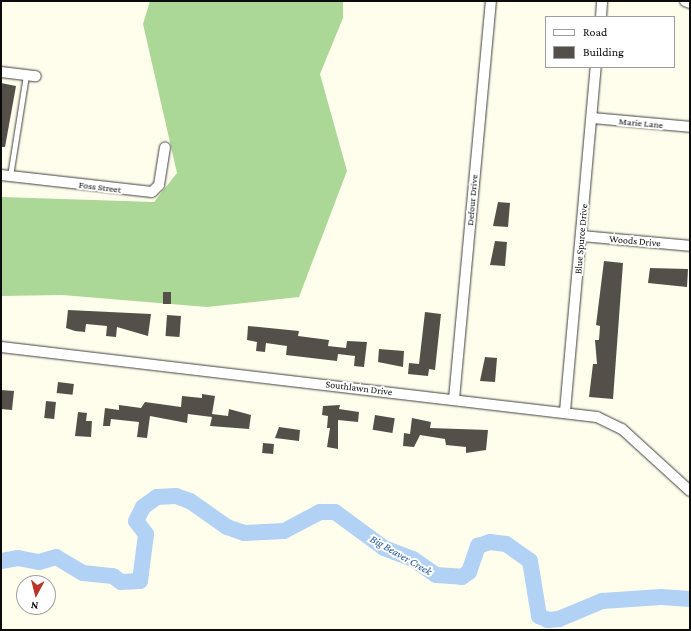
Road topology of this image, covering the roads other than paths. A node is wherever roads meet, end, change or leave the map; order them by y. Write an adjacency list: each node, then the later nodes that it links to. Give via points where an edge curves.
1 (491, 1): 16 (street, Defour Drive)
2 (602, 1): 5 (street)
3 (686, 1): 4 (street)
4 (690, 3)
5 (600, 16)
6 (596, 68): 9 (street, Blue Spurce Drive)
7 (1, 72): 8 (street)
8 (31, 76): 12 (lane)
9 (592, 118): 10 (street, Marie Lane); 13 (street, Blue Spurce Drive)
10 (690, 127)
11 (164, 147): 12 (street, Foss Street, via 160,185 152,192)
12 (6, 175)
13 (581, 236): 14 (street, Woods Drive); 17 (street, Blue Spurce Drive)
14 (690, 246)
15 (1, 347): 16 (street, Southlawn Drive)
16 (454, 399): 17 (street, Southlawn Drive)
17 (565, 412): 18 (street, Southlawn Drive, via 597,416 622,429)
18 (690, 491)

